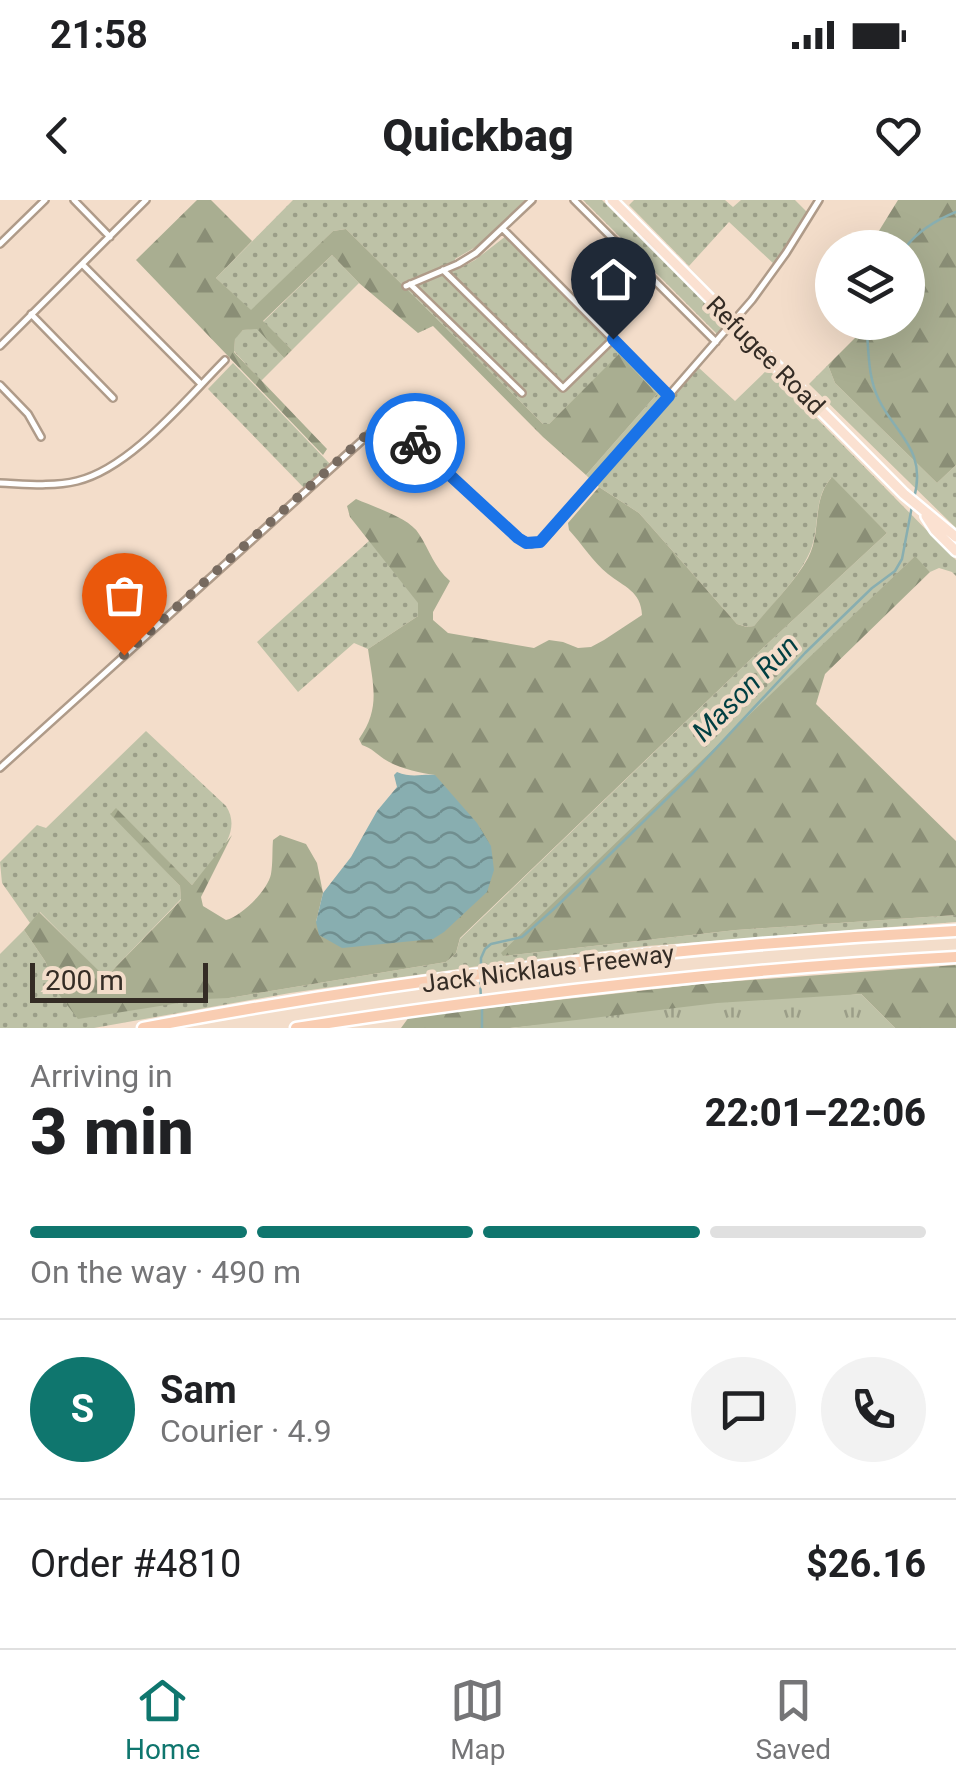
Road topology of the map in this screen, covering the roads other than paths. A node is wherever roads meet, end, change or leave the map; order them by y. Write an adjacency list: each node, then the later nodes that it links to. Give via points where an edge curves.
1 (45, 200): 10 (street)
2 (74, 200): 9 (street)
3 (146, 200): 9 (street)
4 (532, 200): 8 (street)
5 (574, 200): 16 (street)
6 (612, 200): 14 (main road, Refugee Road)
7 (819, 200): 14 (street)
8 (503, 229): 12 (street); 15 (street)
9 (110, 237): 11 (street)
10 (0, 244)
11 (82, 264): 13 (street); 19 (street)
12 (443, 270): 15 (street, via 563,388); 21 (street, via 408,285)
13 (32, 314): 17 (street); 23 (street)
14 (733, 322): 16 (street); 26 (main road, Refugee Road)
15 (613, 339): 22 (street)
16 (716, 342): 22 (street)
17 (0, 346)
18 (225, 360): 19 (street)
19 (201, 384): 25 (street, via 128,456 94,476 49,485)
20 (0, 385): 24 (street)
21 (522, 393)
22 (669, 396): 29 (street, via 536,544 518,538 397,428 375,428)
23 (112, 398)
24 (42, 437)
25 (0, 483)
26 (916, 505): 27 (main road, Refugee Road); 28 (main road, Refugee Road)
27 (956, 537)
28 (956, 551)
29 (0, 768)
30 (956, 932): 32 (highway, Jack Nicklaus Freeway, via 494,973)
31 (956, 957): 33 (highway, Jack Nicklaus Freeway, via 663,979)
32 (143, 1028)
33 (296, 1028)

